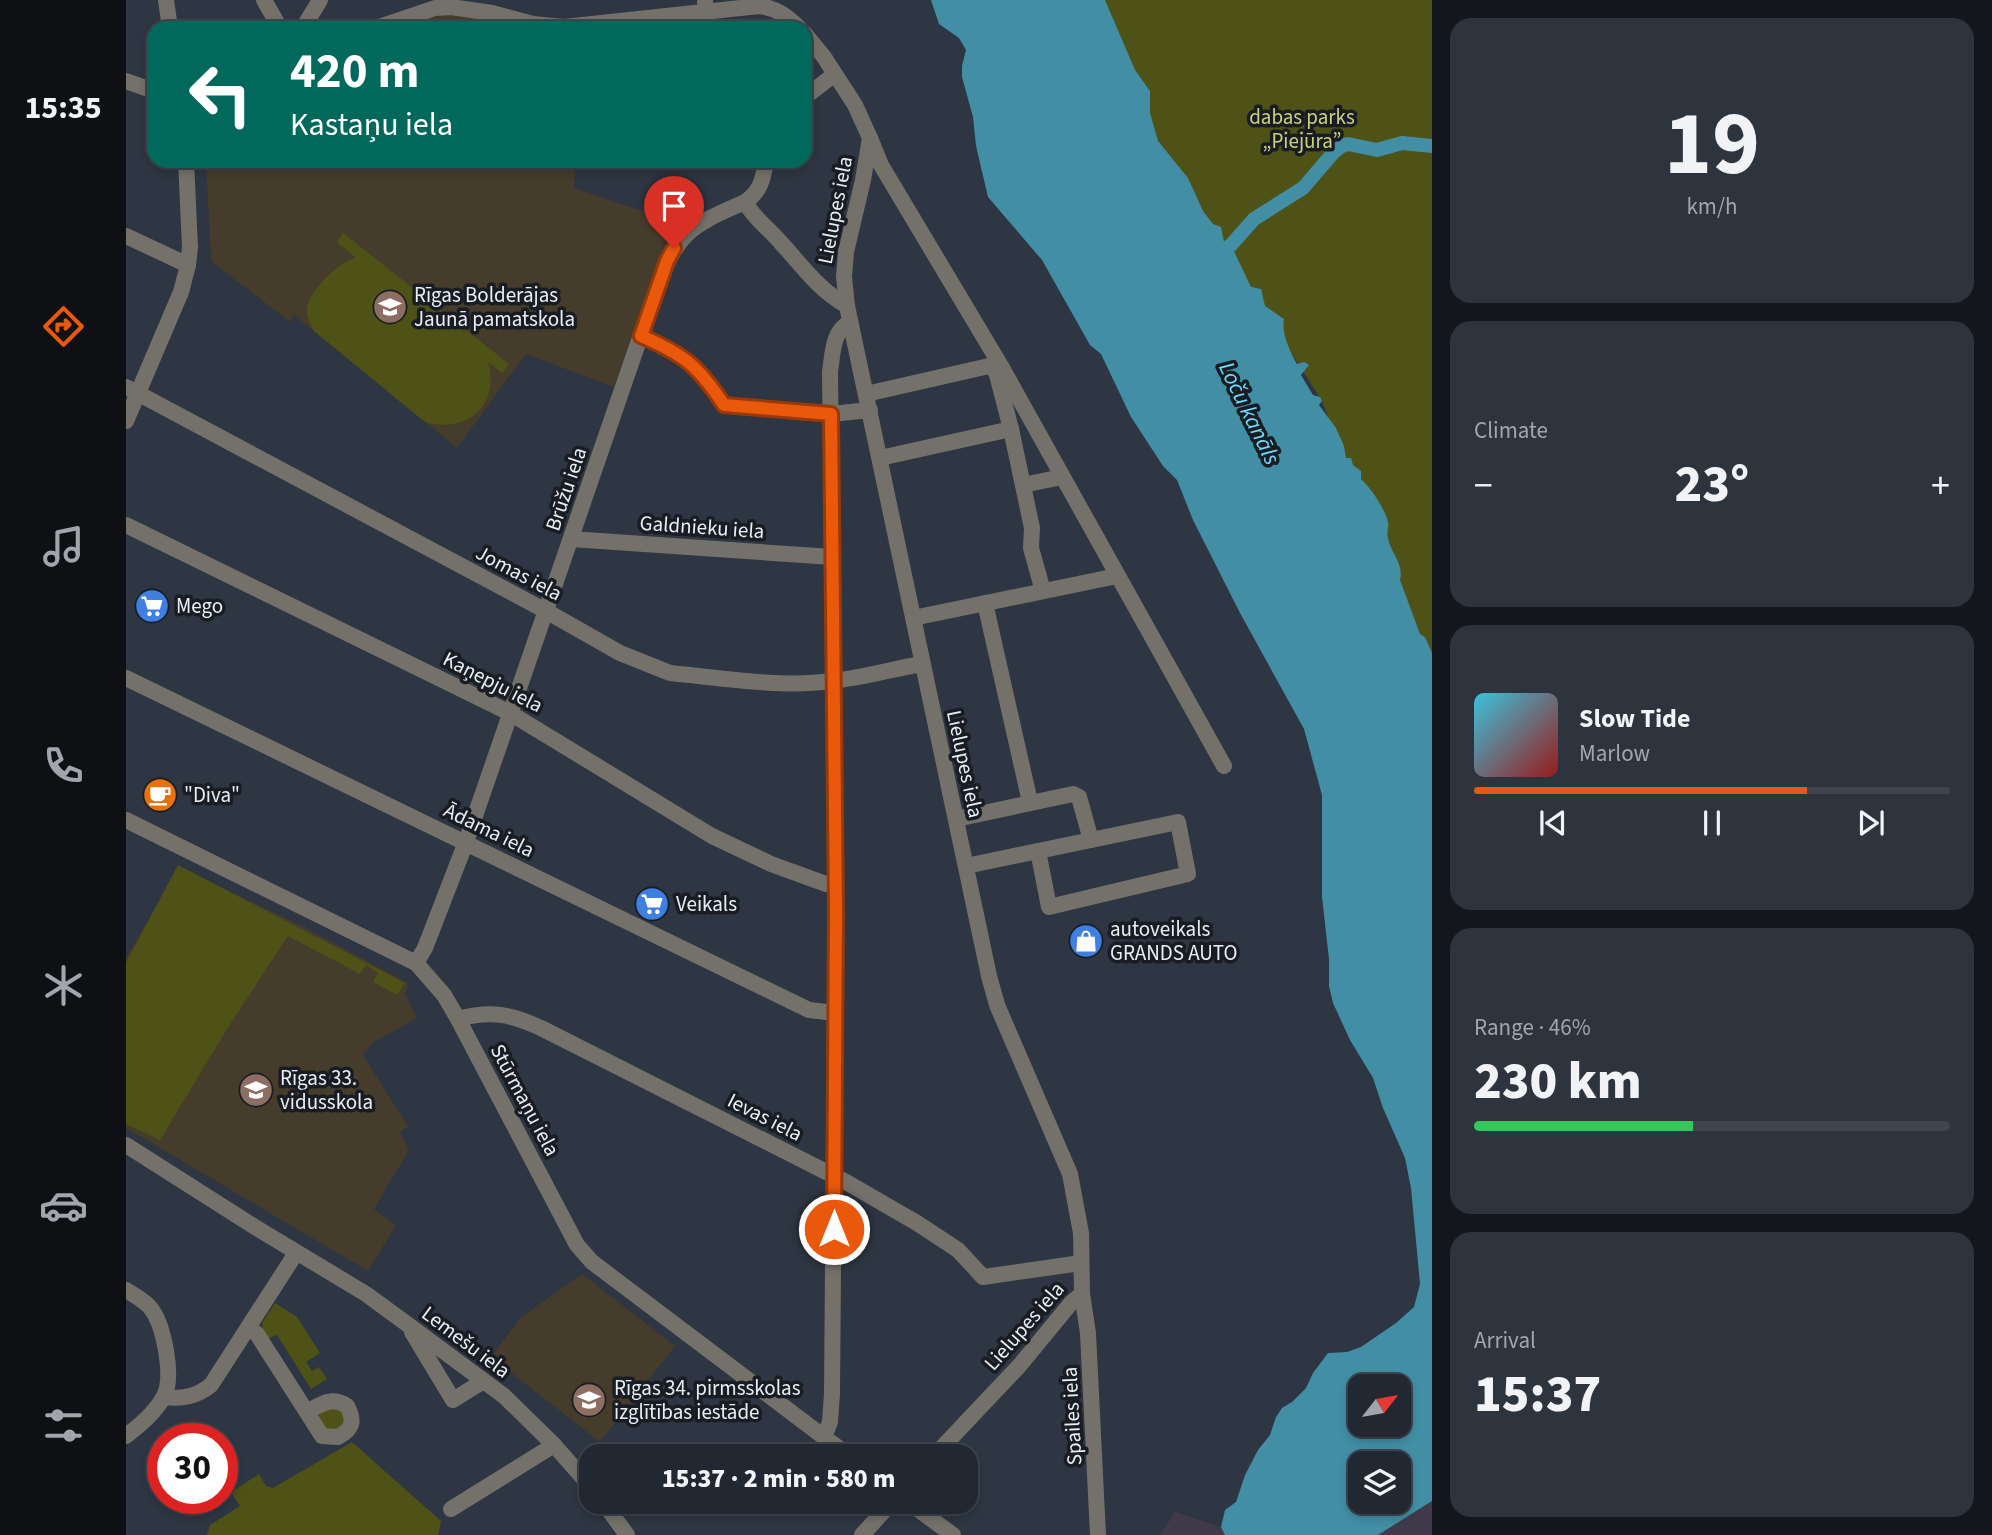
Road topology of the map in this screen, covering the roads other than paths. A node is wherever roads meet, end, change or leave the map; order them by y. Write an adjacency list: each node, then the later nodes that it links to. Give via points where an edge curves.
1 (166, 0): 6 (street)
2 (264, 0): 7 (street)
3 (320, 0): 8 (street)
4 (453, 3): 9 (street); 10 (street)
5 (705, 5): 11 (street); 12 (street, via 772,8)
6 (169, 21)
7 (276, 21)
8 (307, 21)
9 (397, 21)
10 (522, 21)
11 (623, 21)
12 (790, 21)
13 (812, 44): 14 (street, Lielupes iela)
14 (835, 75): 17 (street); 18 (street, Lielupes iela)
15 (126, 81): 16 (street)
16 (147, 88)
17 (812, 92)
18 (870, 138): 24 (street, Lielupes iela, via 846,253); 26 (street)
19 (187, 168): 23 (street)
20 (765, 168): 21 (street, via 759,189)
21 (745, 202): 24 (street, via 812,280); 25 (street, Brūžu iela, via 684,236 667,261)
22 (126, 236): 23 (street)
23 (188, 265): 27 (street, via 181,292)
24 (849, 314): 28 (street, Lielupes iela); 30 (street, via 836,334 830,372)
25 (641, 336): 30 (street, via 675,351 698,368 724,405); 37 (street, Brūžu iela)
26 (999, 369): 28 (street, via 989,366); 32 (street); 34 (street)
27 (132, 390): 31 (street); 42 (street, Jomas iela)
28 (866, 394): 29 (street, Lielupes iela)
29 (870, 410): 30 (street); 33 (street, Lielupes iela)
30 (831, 414): 38 (street)
31 (126, 421)
32 (1011, 429): 33 (street); 35 (street)
33 (880, 458): 43 (street, Lielupes iela)
34 (1062, 477): 35 (street); 39 (street)
35 (1023, 485): 40 (street, via 1032,528 1031,548)
36 (126, 525): 47 (street, Kaņepju iela)
37 (571, 538): 38 (street, Galdnieku iela); 42 (street, Brūžu iela)
38 (832, 557): 46 (street)
39 (1117, 576): 40 (street); 48 (street)
40 (1043, 591): 41 (street)
41 (985, 603): 43 (street); 49 (street)
42 (546, 611): 46 (street, Jomas iela, via 620,653 670,673 774,682); 47 (street, Brūžu iela)
43 (913, 618): 44 (street, Lielupes iela)
44 (922, 664): 46 (street, Jomas iela); 50 (street, Lielupes iela)
45 (126, 678): 53 (street, Ādama iela)
46 (832, 681): 56 (street)
47 (510, 713): 53 (street, Brūžu iela); 56 (street, Kaņepju iela, via 712,836 771,864)
48 (1224, 766)
49 (1030, 802): 50 (street); 52 (street, via 1073,794 1079,797)
50 (956, 818): 55 (street, Lielupes iela)
51 (126, 820): 57 (street, Stūrmaņu iela)
52 (1091, 840): 54 (street); 54 (street, via 1178,822 1188,874 1049,907)
53 (466, 842): 57 (street, Brūžu iela); 58 (street, Ādama iela, via 810,1010)
54 (1038, 851): 55 (street)
55 (966, 866): 63 (street, Lielupes iela, via 997,1005 1070,1174 1081,1233)
56 (835, 886): 58 (street)
57 (416, 963): 59 (street, Stūrmaņu iela)
58 (836, 1013): 61 (street)
59 (458, 1019): 61 (street, Ievas iela, via 480,1013 531,1024); 72 (street, Stūrmaņu iela, via 577,1245 592,1262)
60 (126, 1144): 62 (street, Lemešu iela)
61 (835, 1176): 63 (street, Ievas iela, via 958,1250 983,1277); 72 (street, via 832,1394)
62 (296, 1253): 66 (street, Lemešu iela); 67 (street)
63 (1081, 1263): 65 (street, Lielupes iela)
64 (126, 1290): 69 (street, via 147,1304 158,1322 168,1369)
65 (1082, 1294): 74 (street, Lielupes iela); 84 (street, Spailes iela)
66 (407, 1324): 68 (street, Lemešu iela); 68 (street, via 453,1400)
67 (248, 1328): 69 (street, via 211,1385 181,1398); 70 (street, via 257,1334)
68 (482, 1382): 75 (street, Lemešu iela, via 504,1396)
69 (164, 1397): 71 (street)
70 (307, 1412)
71 (126, 1436)
72 (824, 1437): 73 (street, Stūrmaņu iela)
73 (833, 1444)
74 (945, 1444)
75 (554, 1446): 76 (street, Lemešu iela); 77 (street)
76 (579, 1474)
77 (451, 1509)
78 (612, 1514): 81 (street)
79 (881, 1514): 82 (street)
80 (924, 1514): 83 (street)
81 (627, 1535)
82 (862, 1535)
83 (953, 1535)
84 (1098, 1535)

